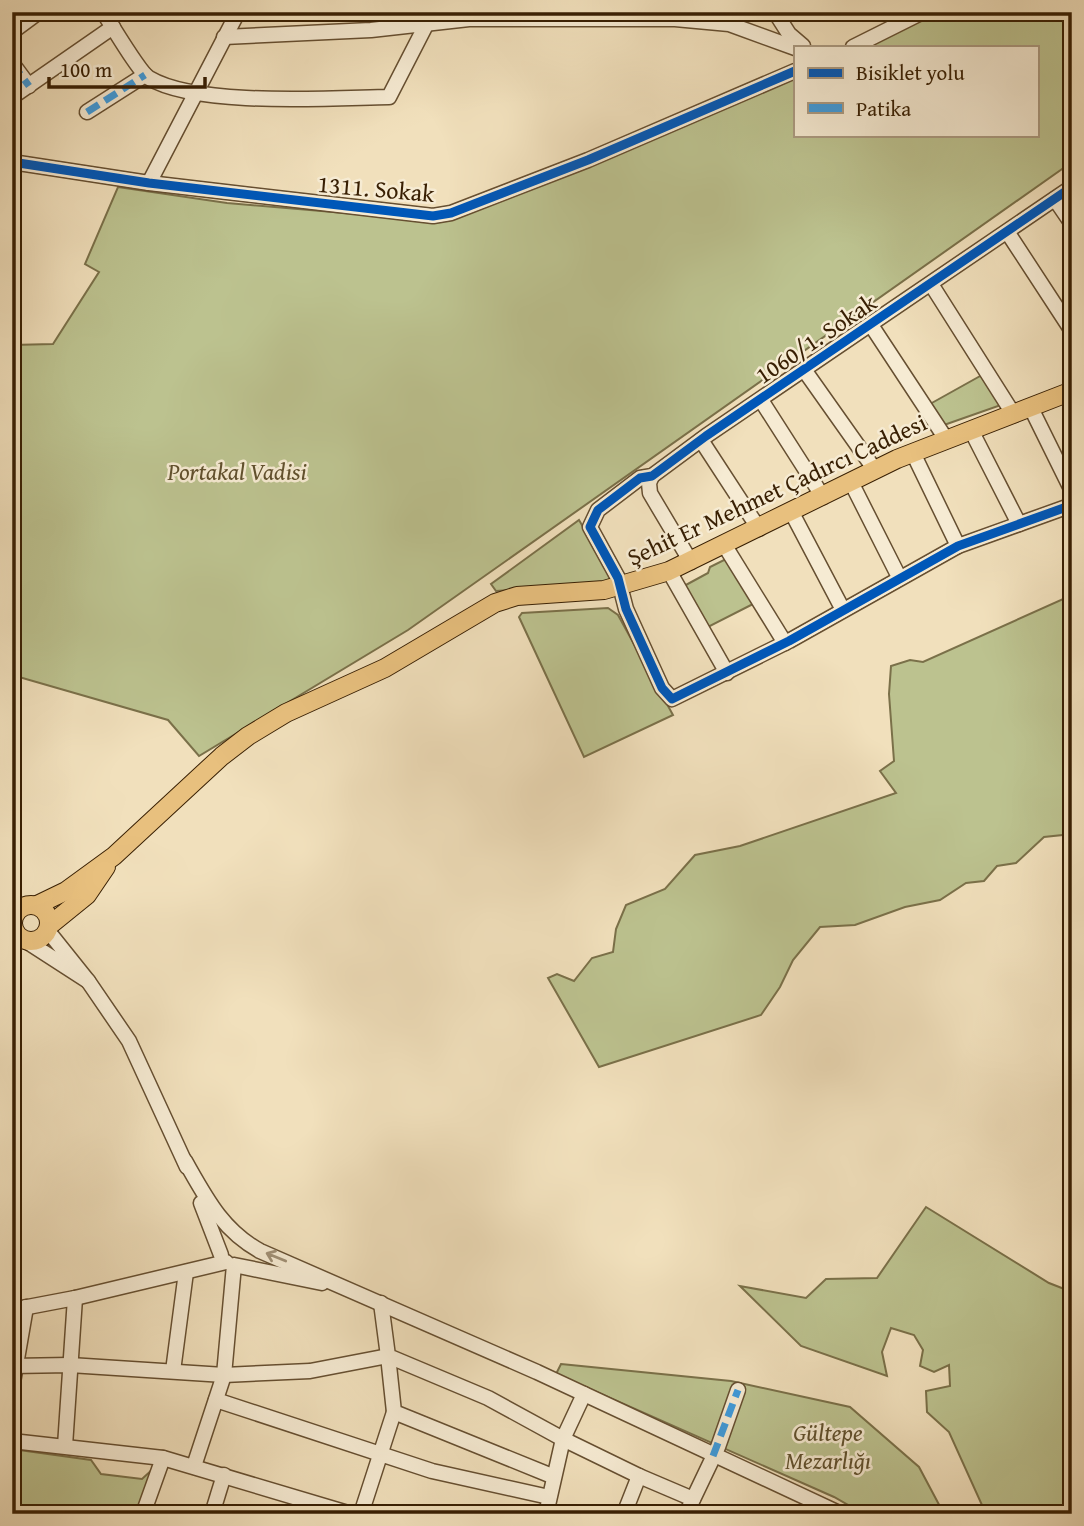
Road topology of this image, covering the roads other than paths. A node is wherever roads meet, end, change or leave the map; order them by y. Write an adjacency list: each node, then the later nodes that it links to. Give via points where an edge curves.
1 (39, 12): 9 (street)
2 (103, 12): 8 (street)
3 (238, 12): 10 (street)
4 (775, 12): 11 (street)
5 (923, 12): 12 (street)
6 (469, 15): 7 (street); 13 (street, via 729,24)
7 (426, 23): 10 (street); 18 (street, via 389,97)
8 (113, 27): 16 (street); 17 (street)
9 (12, 32)
10 (224, 37): 18 (street)
11 (803, 46)
12 (855, 46)
13 (794, 48)
14 (12, 63): 17 (street)
15 (794, 71): 22 (street, 1311. Sokak, via 451,213 433,216)
16 (145, 75): 18 (street); 20 (street)
17 (29, 86): 19 (street)
18 (194, 94): 22 (street)
19 (12, 97)
20 (87, 112)
21 (12, 162): 22 (street, 1311. Sokak)
22 (149, 183)
23 (1072, 187): 24 (street, 1060/1. Sokak)
24 (1055, 199): 25 (street); 26 (street, 1060/1. Sokak)
25 (1072, 224)
26 (1007, 233): 27 (street, 1060/1. Sokak); 29 (street)
27 (931, 284): 28 (street, 1060/1. Sokak); 33 (street)
28 (872, 324): 30 (street, 1060/1. Sokak); 35 (street)
29 (1072, 331)
30 (805, 371): 32 (street, 1060/1. Sokak); 38 (street)
31 (1072, 391): 33 (main road, Şehit Er Mehmet Çadırcı Caddesi)
32 (761, 400): 36 (street, 1060/1. Sokak); 42 (street)
33 (1022, 412): 34 (main road, Şehit Er Mehmet Çadırcı Caddesi); 41 (street)
34 (971, 430): 35 (main road, Şehit Er Mehmet Çadırcı Caddesi); 45 (street)
35 (946, 439): 37 (main road, Şehit Er Mehmet Çadırcı Caddesi)
36 (701, 440): 39 (street, 1060/1. Sokak); 46 (street)
37 (913, 453): 38 (main road, Şehit Er Mehmet Çadırcı Caddesi); 48 (street)
38 (875, 470): 40 (main road, Şehit Er Mehmet Çadırcı Caddesi)
39 (652, 476): 49 (street, via 650,493); 52 (street, 1060/1. Sokak, via 640,478 598,510 590,527)
40 (851, 482): 42 (main road, Şehit Er Mehmet Çadırcı Caddesi); 51 (street)
41 (1072, 491)
42 (823, 496): 44 (main road, Şehit Er Mehmet Çadırcı Caddesi)
43 (1072, 505): 45 (street)
44 (792, 513): 46 (main road, Şehit Er Mehmet Çadırcı Caddesi); 53 (street)
45 (1019, 524): 48 (street)
46 (759, 530): 47 (main road, Şehit Er Mehmet Çadırcı Caddesi)
47 (725, 546): 49 (main road, Şehit Er Mehmet Çadırcı Caddesi); 54 (street)
48 (958, 546): 51 (street)
49 (691, 562): 50 (main road, Şehit Er Mehmet Çadırcı Caddesi)
50 (669, 571): 52 (main road, Şehit Er Mehmet Çadırcı Caddesi); 55 (street)
51 (900, 577): 53 (street)
52 (619, 587): 55 (street, via 662,688 672,699); 56 (main road, Şehit Er Mehmet Çadırcı Caddesi, via 506,599 385,668 278,718 222,756)
53 (843, 610): 54 (street)
54 (785, 643): 55 (street)
55 (727, 673)
56 (114, 856): 57 (main road, Şehit Er Mehmet Çadırcı Caddesi, via 66,891); 58 (main road, Şehit Er Mehmet Çadırcı Caddesi, via 87,895)
57 (23, 907): 58 (main road, via 47,913); 59 (main road, via 13,923)
58 (49, 928): 59 (main road, via 34,942); 60 (street)
59 (17, 936): 60 (street)
60 (88, 981): 61 (street, via 129,1041)
61 (185, 1161): 62 (street, via 214,1213); 63 (street)
62 (241, 1240): 63 (street, via 224,1242); 63 (street, via 247,1255 242,1262); 65 (street, one-way to 62)
63 (227, 1261): 64 (street); 65 (street); 73 (street)
64 (186, 1272): 66 (street); 72 (street)
65 (356, 1290): 67 (street)
66 (75, 1298): 68 (street); 70 (street)
67 (381, 1303): 69 (street); 76 (street)
68 (19, 1308): 71 (street)
69 (388, 1356): 73 (street, via 310,1371); 78 (street); 79 (street, via 488,1398)
70 (71, 1365): 71 (street); 72 (street); 81 (street)
71 (14, 1366): 74 (street)
72 (173, 1371): 73 (street)
73 (224, 1375): 77 (street)
74 (12, 1388)
75 (738, 1390): 83 (street)
76 (584, 1394): 79 (street); 83 (street)
77 (216, 1400): 82 (street); 85 (street)
78 (394, 1412): 82 (street); 87 (street)
79 (562, 1439): 87 (street); 88 (street)
80 (12, 1441): 81 (street)
81 (65, 1446): 84 (street)
82 (379, 1452): 89 (street, via 432,1471); 94 (street)
83 (713, 1457): 90 (street); 98 (street)
84 (163, 1458): 85 (street); 91 (street)
85 (194, 1466): 86 (street)
86 (224, 1475): 92 (street); 93 (street)
87 (552, 1476): 89 (street)
88 (639, 1476): 90 (street); 96 (street)
89 (549, 1497): 95 (street)
90 (693, 1499): 97 (street)
91 (146, 1513)
92 (345, 1513)
93 (212, 1514)
94 (361, 1514)
95 (546, 1514)
96 (624, 1514)
97 (686, 1514)
98 (841, 1514)

